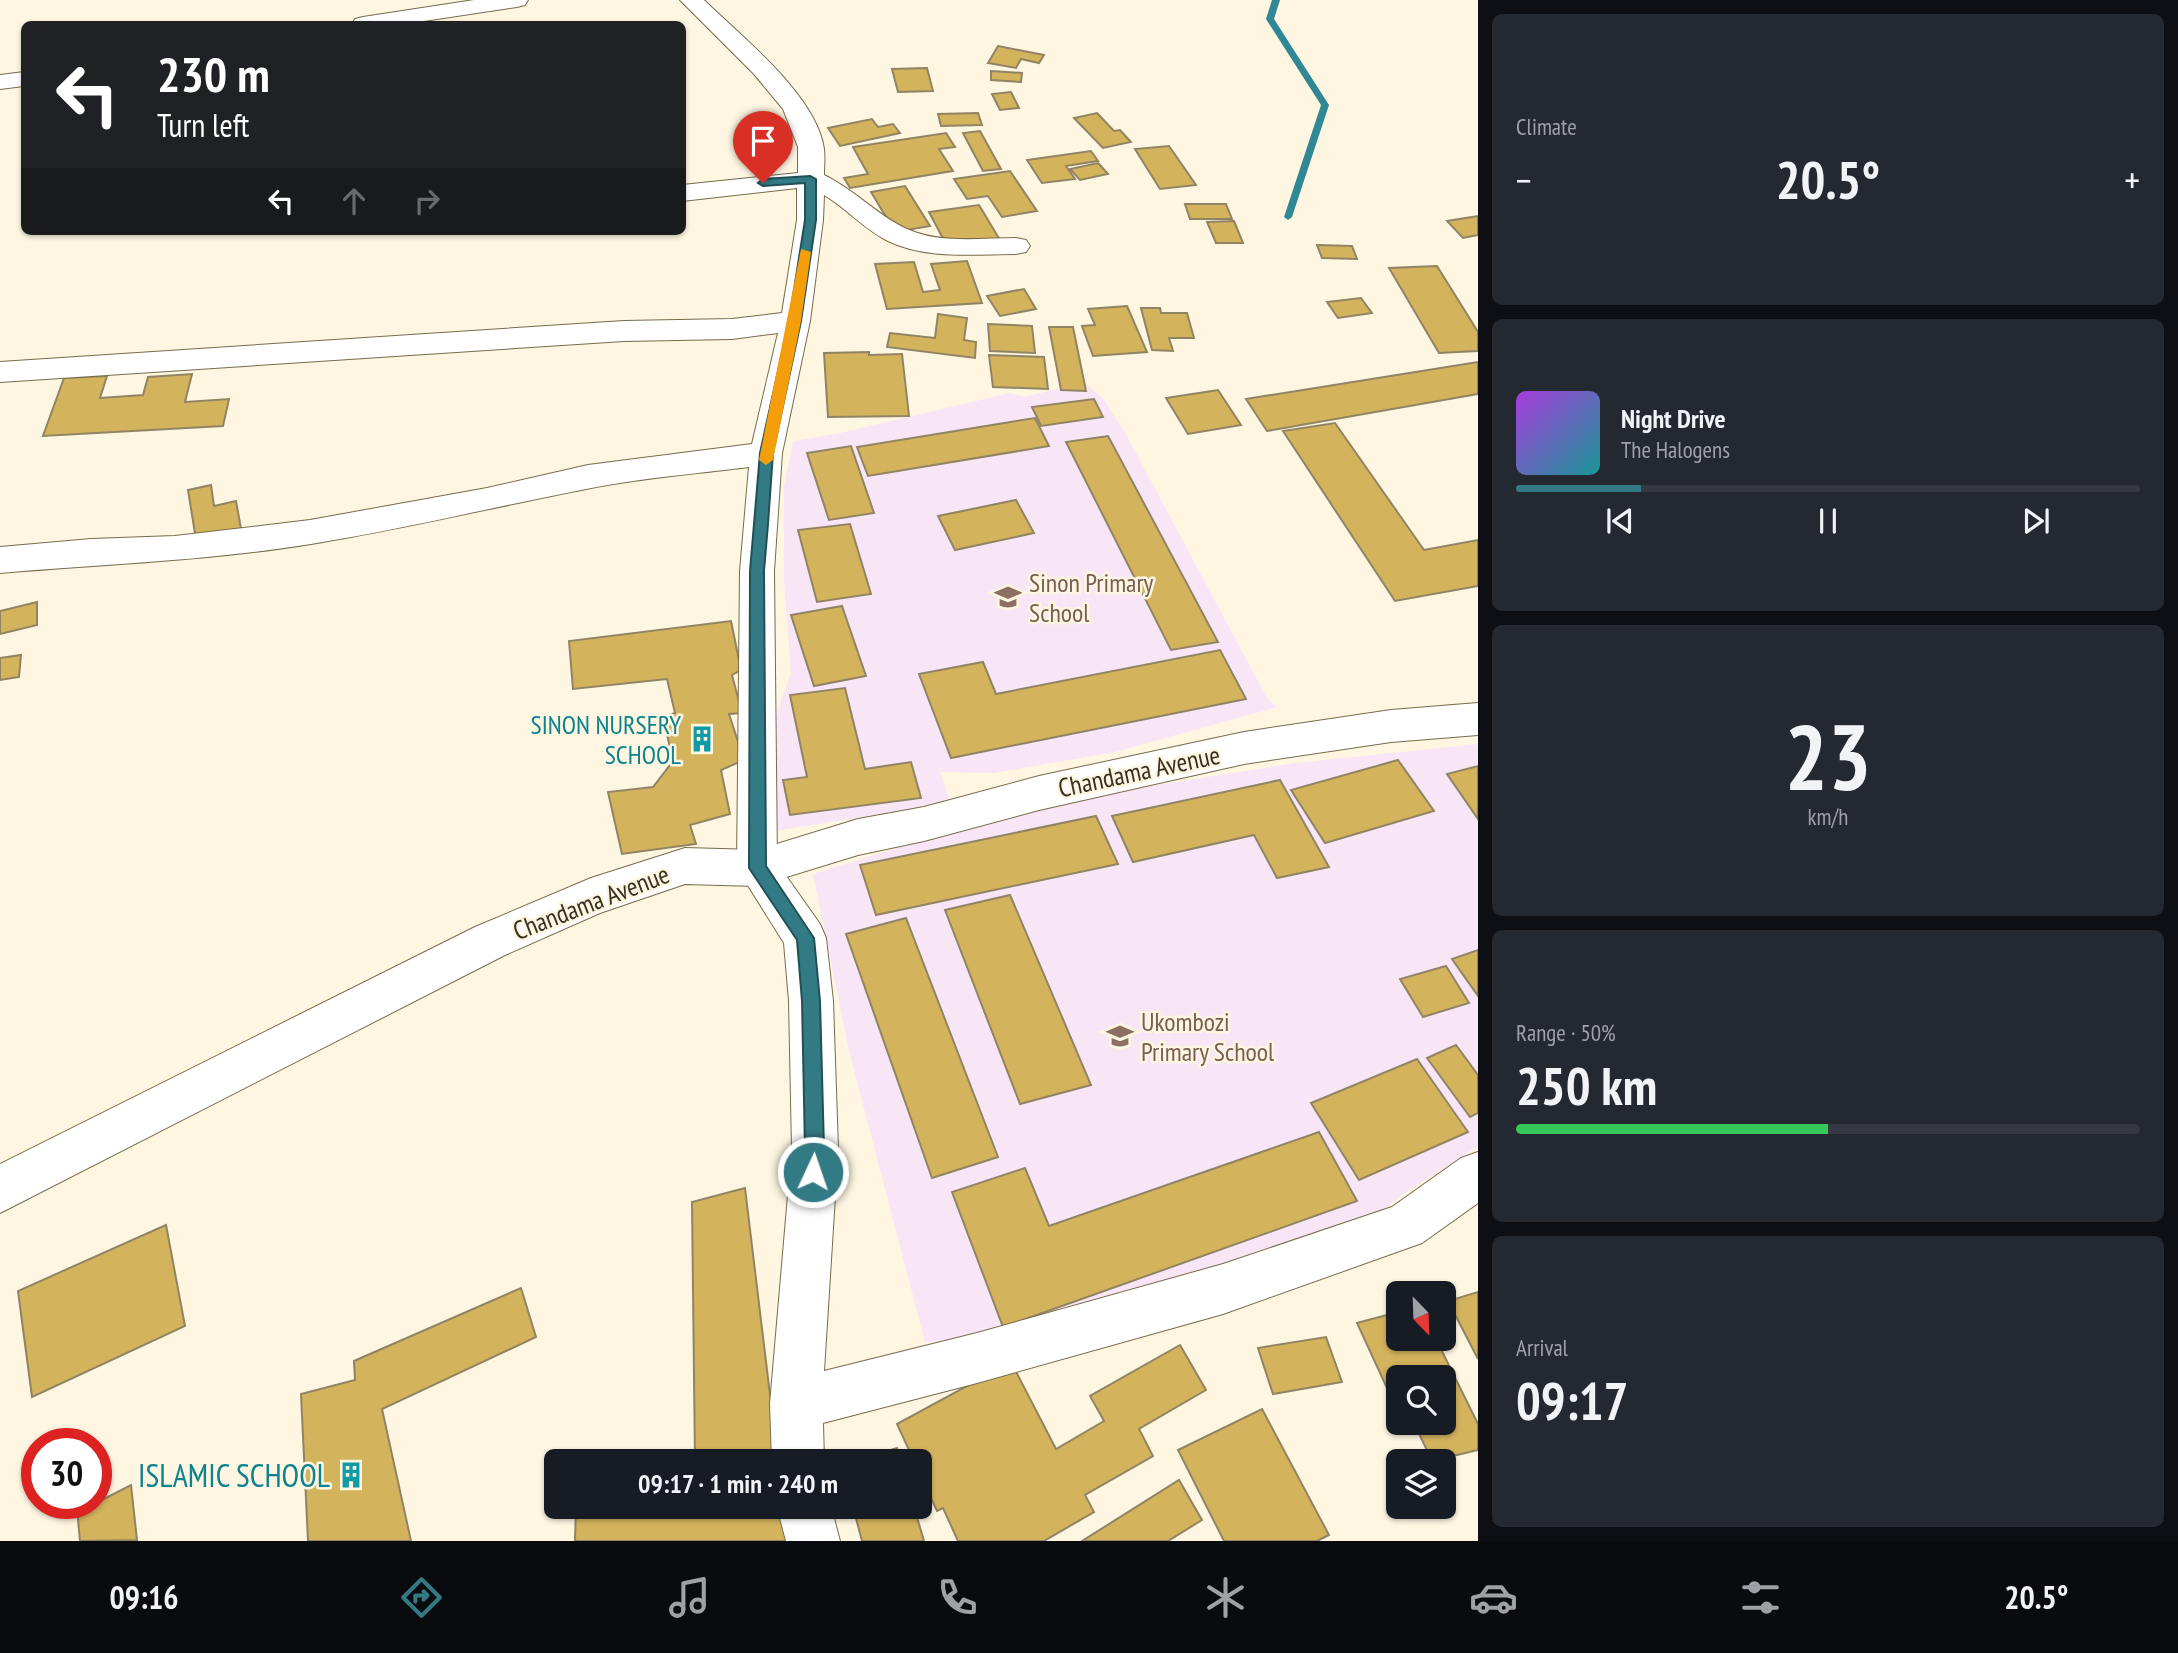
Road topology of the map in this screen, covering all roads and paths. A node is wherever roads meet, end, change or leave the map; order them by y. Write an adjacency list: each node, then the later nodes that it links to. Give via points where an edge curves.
1 (517, 0): 3 (street)
2 (691, 0): 6 (street, via 794,107 811,147)
3 (382, 21)
4 (21, 79): 5 (street)
5 (0, 82)
6 (810, 179): 7 (street); 8 (street, via 836,191 895,234 917,242); 9 (street, via 810,220)
7 (686, 193)
8 (1016, 246)
9 (795, 321): 10 (street, via 732,329 611,332); 11 (street)
10 (0, 372)
11 (766, 453): 12 (street, via 588,477 310,532 175,549); 14 (street, via 757,571)
12 (0, 560)
13 (1478, 719): 14 (street, Chandama Avenue, via 1391,726 1244,748 858,836)
14 (757, 868): 16 (street, Chandama Avenue, via 685,866 591,898 490,941); 17 (street, via 805,938 811,1001 815,1149)
15 (1478, 1175): 17 (street, via 1405,1226 1223,1289)
16 (0, 1189)
17 (796, 1404): 18 (street)
18 (798, 1449)
19 (807, 1519): 20 (street)
20 (813, 1541)

